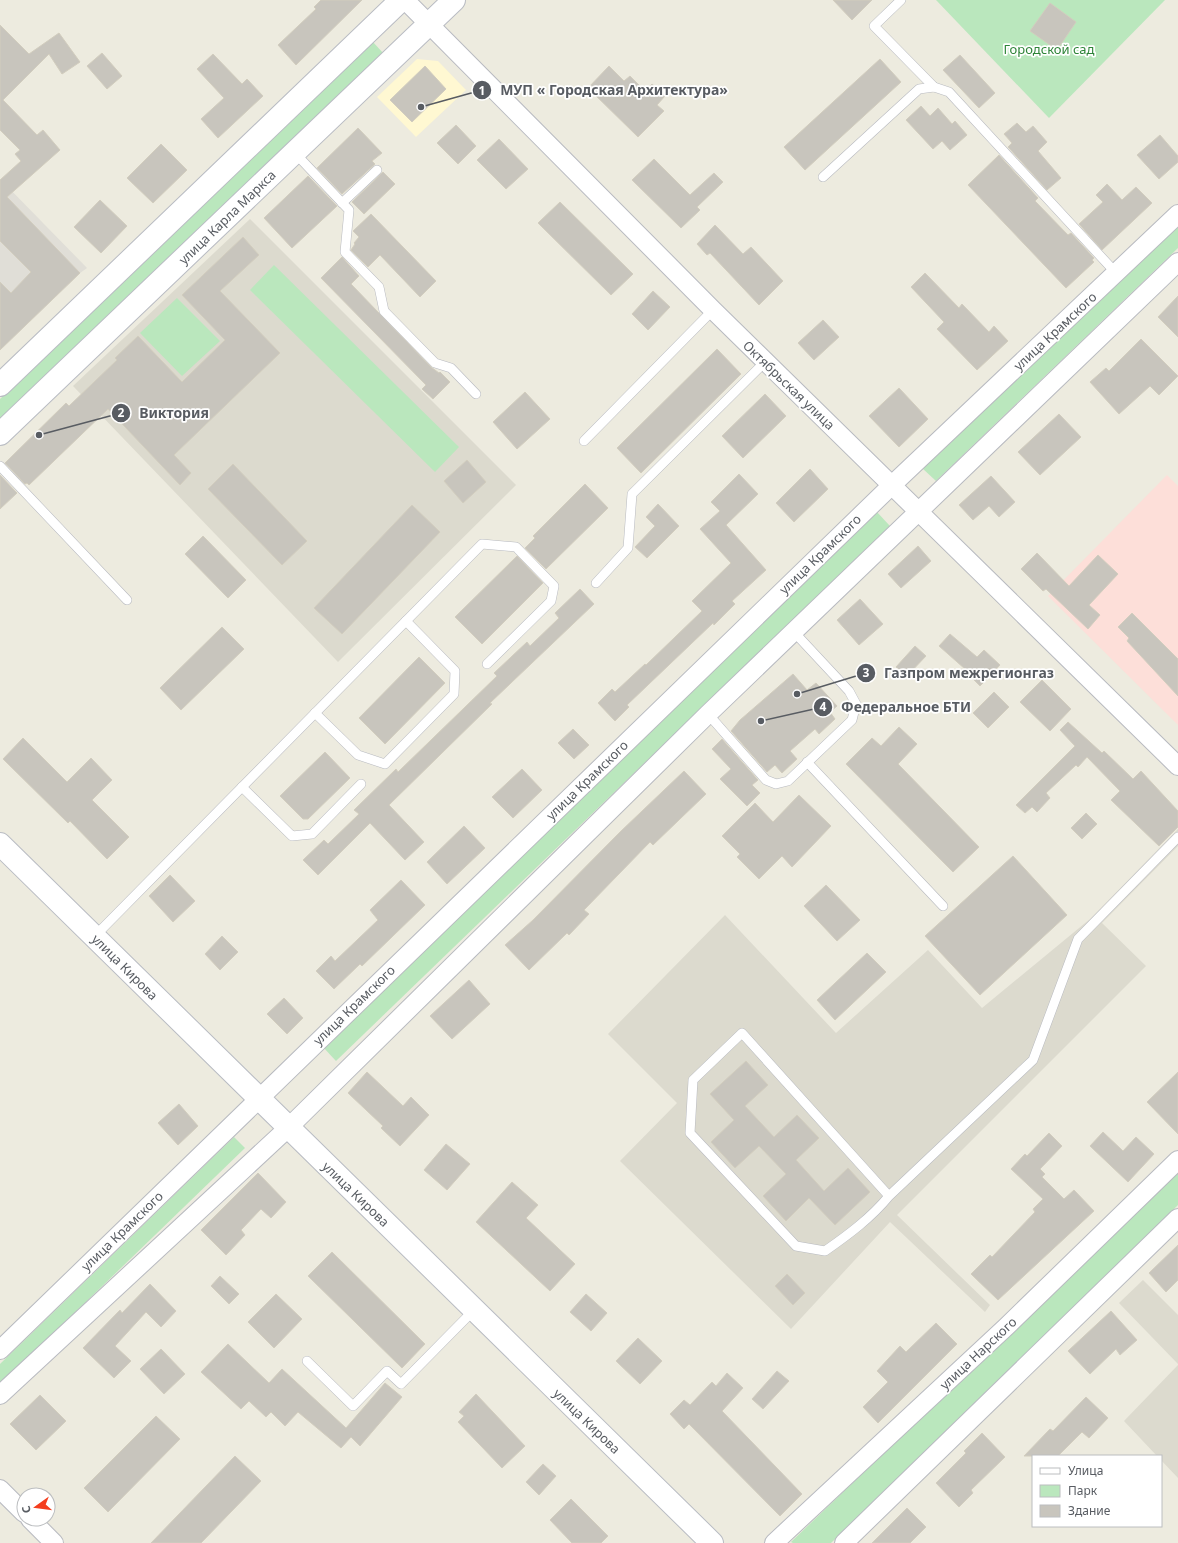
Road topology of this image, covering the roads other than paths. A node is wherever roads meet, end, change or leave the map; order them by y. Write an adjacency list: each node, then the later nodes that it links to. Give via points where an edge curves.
1 (401, 0): 16 (main road)
2 (405, 0): 5 (street, Октябрьская улица)
3 (454, 0): 5 (main road, улица Карла Маркса)
4 (901, 0): 6 (lane, via 874,26)
5 (429, 23): 7 (main road, улица Карла Маркса); 14 (street, Октябрьская улица)
6 (934, 87): 9 (lane, via 919,89); 13 (lane, via 949,92)
7 (294, 152): 10 (lane); 18 (main road, улица Карла Маркса)
8 (377, 170): 10 (lane)
9 (823, 177)
10 (342, 203): 17 (lane, via 348,210 345,252 379,287 384,311 435,363 451,368)
11 (1178, 214): 13 (street, улица Крамского)
12 (1178, 262): 22 (street)
13 (1116, 273): 21 (street, улица Крамского)
14 (713, 310): 15 (street, Октябрьская улица); 19 (lane)
15 (765, 362): 21 (street, Октябрьская улица); 23 (lane, via 632,494 628,548)
16 (0, 385)
17 (476, 394)
18 (0, 434)
19 (584, 441)
20 (0, 466): 24 (lane)
21 (892, 485): 22 (street, Октябрьская улица); 38 (street, улица Крамского)
22 (918, 510): 26 (street); 31 (street, Октябрьская улица)
23 (596, 583)
24 (127, 600)
25 (406, 621): 27 (lane, via 482,544 516,547 554,586 551,602); 28 (lane); 28 (lane, via 455,671 454,694 385,764 358,756)
26 (794, 632): 29 (street); 30 (lane, via 849,691 856,704 852,720)
27 (487, 664)
28 (315, 713): 33 (lane)
29 (708, 714): 30 (lane, via 766,780 776,784 788,781); 39 (street)
30 (807, 762): 36 (lane)
31 (1178, 766)
32 (361, 784): 33 (lane, via 312,834 292,836)
33 (242, 787): 37 (lane)
34 (1178, 838): 41 (lane, via 1078,939 1033,1060)
35 (0, 844): 37 (main road, улица Кирова)
36 (943, 906)
37 (94, 937): 38 (main road, улица Кирова)
38 (258, 1098): 39 (main road, улица Кирова); 44 (street, улица Крамского)
39 (288, 1128): 43 (main road, улица Кирова); 46 (street)
40 (1178, 1160): 52 (street, улица Нарского, via 1006,1327)
41 (889, 1196): 41 (lane, via 742,1033 693,1080 690,1133 796,1246 825,1251 855,1229)
42 (1178, 1218): 53 (street)
43 (474, 1310): 45 (lane, via 401,1384 387,1371 353,1406); 51 (main road, улица Кирова)
44 (0, 1350)
45 (307, 1361)
46 (0, 1395)
47 (0, 1489): 48 (street)
48 (16, 1505)
49 (38, 1527): 50 (street)
50 (54, 1543)
51 (712, 1543)
52 (774, 1543)
53 (844, 1543)

